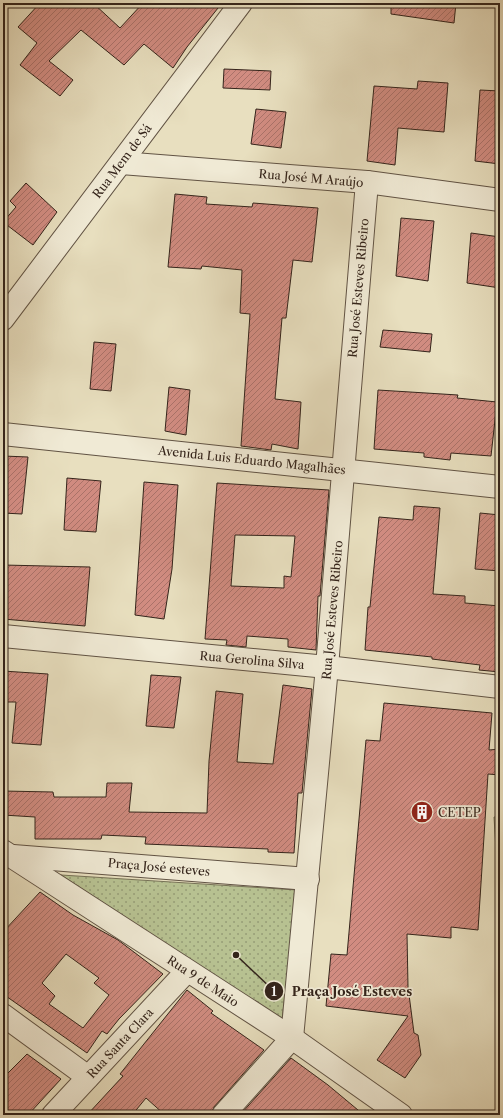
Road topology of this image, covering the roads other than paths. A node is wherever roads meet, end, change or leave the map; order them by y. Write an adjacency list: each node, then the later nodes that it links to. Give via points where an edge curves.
1 (241, 3): 2 (street, Rua Mem de Sá)
2 (121, 163): 3 (street, Rua José M Araújo); 5 (street, Rua Mem de Sá)
3 (367, 182): 4 (street, Rua José M Araújo); 7 (street, Rua José Esteves Ribeiro)
4 (500, 200)
5 (3, 319)
6 (3, 434): 7 (street, Avenida Luis Eduardo Magalhães)
7 (344, 470): 8 (street, Avenida Luis Eduardo Magalhães); 10 (street, Rua José Esteves Ribeiro)
8 (500, 487)
9 (3, 636): 10 (street, Rua Gerolina Silva)
10 (327, 667): 11 (street, Rua Gerolina Silva); 13 (street, Rua José Esteves Ribeiro)
11 (500, 687)
12 (5, 856): 13 (street, Praça José esteves); 14 (street, Rua 9 de Maio)
13 (308, 880): 16 (street, Rua José Esteves Ribeiro)
14 (187, 971): 16 (street, Rua 9 de Maio); 17 (street, Rua Santa Clara)
15 (3, 1015): 17 (street)
16 (292, 1038): 19 (street); 20 (street, Rua 9 de Maio)
17 (88, 1077): 18 (street, Rua Santa Clara)
18 (53, 1115)
19 (223, 1115)
20 (401, 1115)

